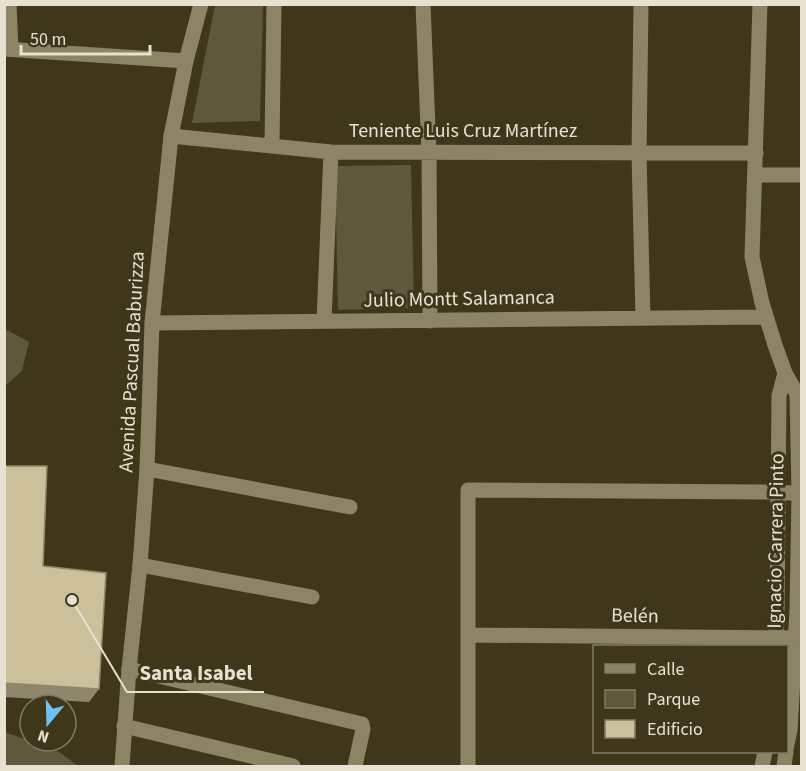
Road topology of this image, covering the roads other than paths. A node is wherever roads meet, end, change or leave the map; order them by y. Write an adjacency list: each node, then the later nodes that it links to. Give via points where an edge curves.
1 (9, 4): 7 (street)
2 (201, 4): 8 (street, Avenida Pascual Baburizza)
3 (274, 4): 10 (street)
4 (423, 4): 12 (street)
5 (641, 4): 14 (street)
6 (760, 4): 13 (street, Ignacio Carrera Pinto)
7 (8, 49): 8 (street)
8 (186, 61): 9 (street, Avenida Pascual Baburizza)
9 (171, 136): 10 (street, Teniente Luis Cruz Martínez); 21 (street, Avenida Pascual Baburizza)
10 (272, 144): 11 (street, Teniente Luis Cruz Martínez)
11 (331, 152): 12 (street, Teniente Luis Cruz Martínez); 19 (street)
12 (429, 152): 14 (street, Teniente Luis Cruz Martínez); 20 (street)
13 (756, 153): 14 (street, Teniente Luis Cruz Martínez); 15 (street, Ignacio Carrera Pinto)
14 (639, 154): 17 (street)
15 (755, 175): 16 (street); 18 (street, Ignacio Carrera Pinto, via 752,257)
16 (801, 175)
17 (643, 317): 18 (street, Julio Montt Salamanca); 20 (street, Julio Montt Salamanca)
18 (766, 317): 22 (street, Ignacio Carrera Pinto)
19 (324, 321): 20 (street, Julio Montt Salamanca); 21 (street, Julio Montt Salamanca)
20 (429, 321)
21 (152, 323): 23 (street, Avenida Pascual Baburizza)
22 (784, 373): 24 (street, Ignacio Carrera Pinto, via 779,396); 25 (street, Ignacio Carrera Pinto, via 797,394)
23 (147, 469): 26 (street); 27 (street, Avenida Pascual Baburizza)
24 (778, 492): 25 (street); 29 (street, via 468,490); 31 (street, Ignacio Carrera Pinto)
25 (800, 494): 30 (street, Ignacio Carrera Pinto)
26 (350, 507)
27 (140, 565): 28 (street); 32 (street, Avenida Pascual Baburizza)
28 (312, 597)
29 (468, 635): 31 (street, Belén); 38 (street)
30 (799, 638): 31 (street, Belén); 34 (street, Ignacio Carrera Pinto)
31 (775, 642)
32 (129, 669): 33 (street, Avenida Pascual Baburizza); 37 (street, via 362,724)
33 (124, 726): 35 (street, Avenida Pascual Baburizza); 36 (street)
34 (788, 733)
35 (120, 766)
36 (293, 766)
37 (355, 766)
38 (468, 766)

